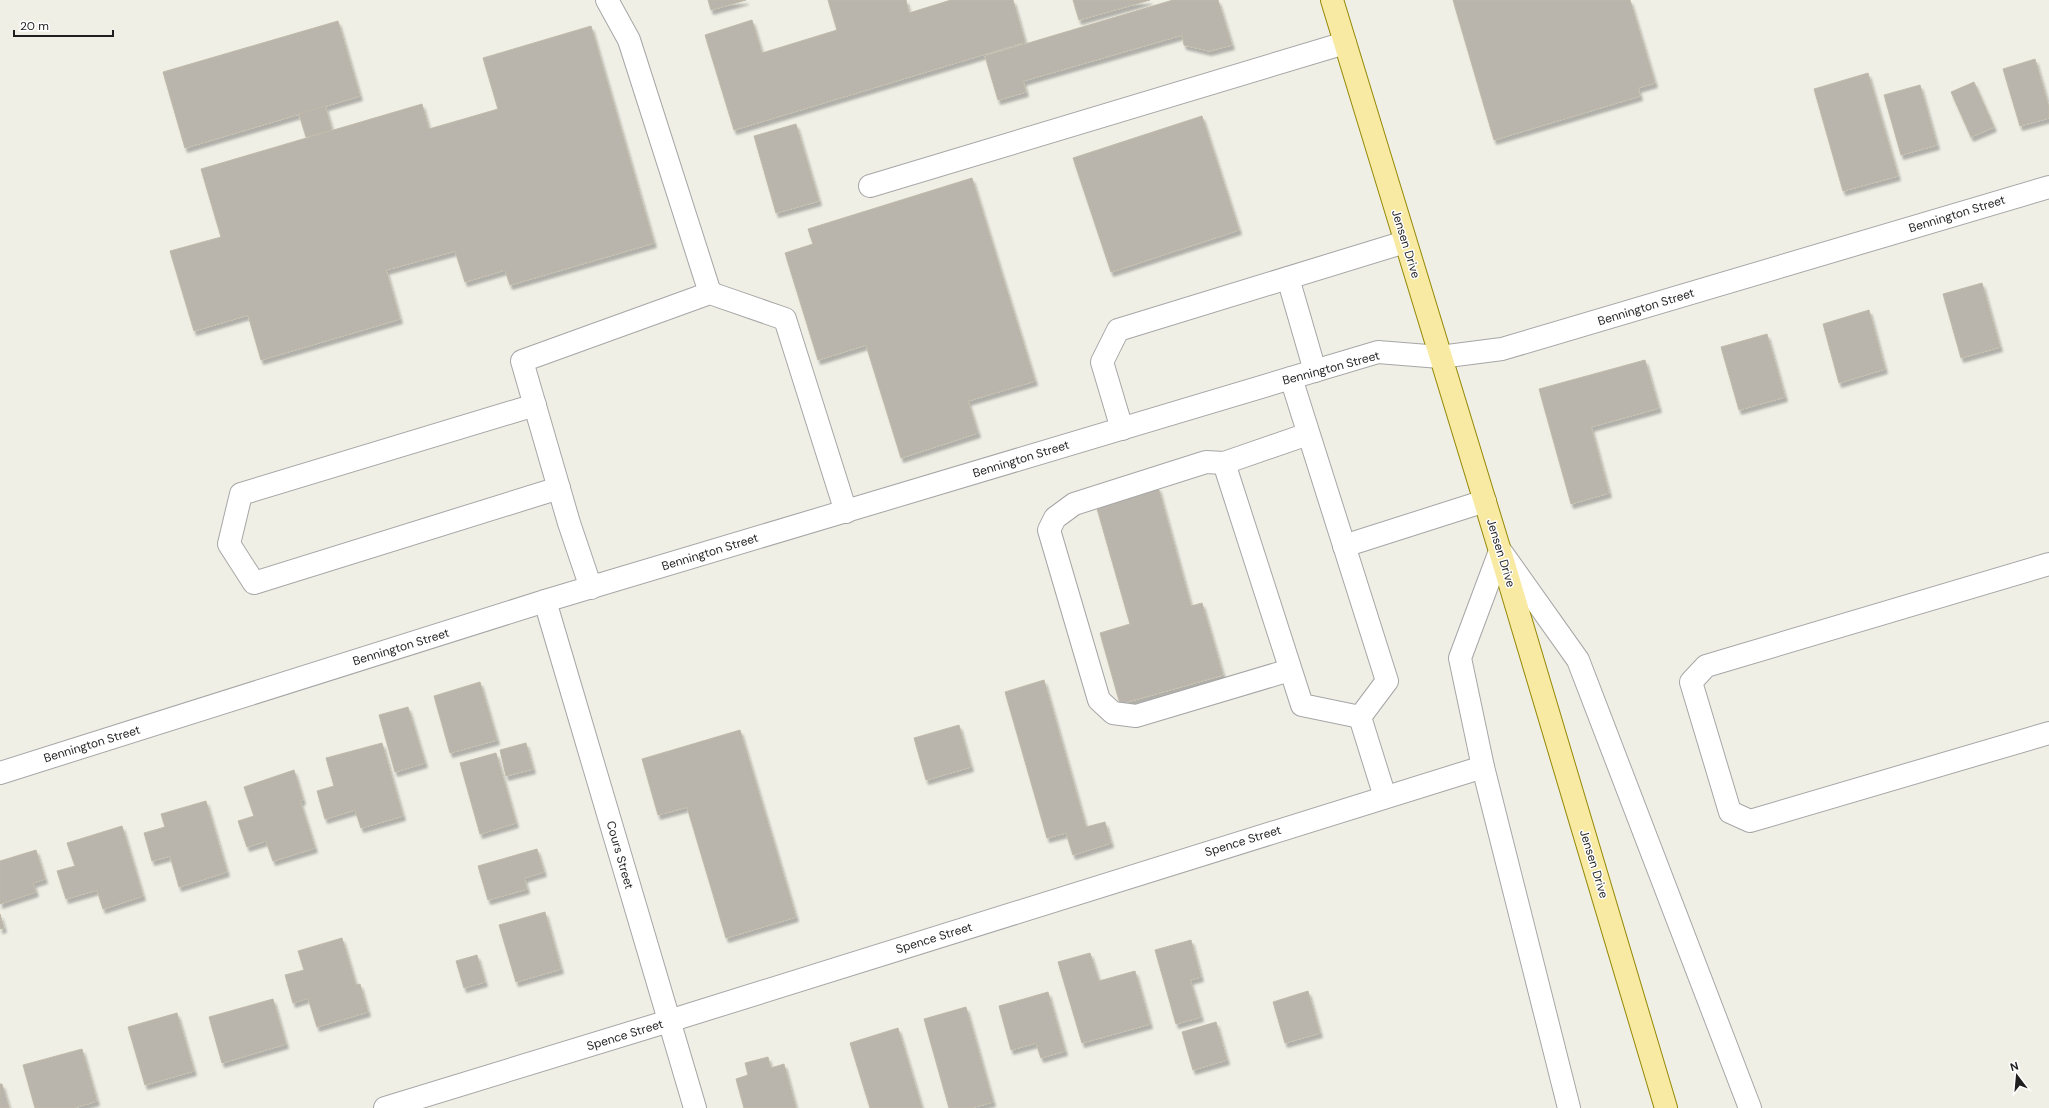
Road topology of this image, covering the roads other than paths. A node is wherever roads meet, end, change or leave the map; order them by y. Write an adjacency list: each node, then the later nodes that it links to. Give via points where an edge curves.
1 (607, 0): 8 (street, via 629,40)
2 (1332, 0): 3 (main road, Jensen Drive)
3 (1345, 44): 4 (street); 6 (main road, Jensen Drive)
4 (870, 186)
5 (2049, 187): 9 (street, Bennington Street, via 1502,349)
6 (1405, 242): 7 (street); 9 (main road, Jensen Drive)
7 (1288, 278): 10 (street); 13 (street, via 1118,330 1102,362)
8 (710, 293): 12 (street, via 522,361); 18 (street, via 785,319)
9 (1440, 357): 10 (street, Bennington Street, via 1378,352); 17 (main road, Jensen Drive)
10 (1315, 371): 11 (street, Bennington Street)
11 (1291, 378): 13 (street, Bennington Street); 14 (street)
12 (535, 405): 16 (street); 16 (street, via 241,494 229,544 254,583)
13 (1122, 429): 18 (street, Bennington Street)
14 (1308, 434): 15 (street); 19 (street)
15 (1224, 463): 24 (street); 24 (street, via 1206,462 1074,504 1056,518 1049,530 1099,700 1113,713 1136,716)
16 (559, 488): 22 (street)
17 (1485, 501): 19 (street); 20 (main road, Jensen Drive)
18 (846, 512): 22 (street, Bennington Street)
19 (1344, 546): 25 (street, via 1387,681)
20 (1500, 551): 27 (street, via 1460,658); 34 (main road, Jensen Drive); 35 (street, via 1578,660)
21 (2049, 564): 26 (street, via 1706,666 1691,682 1730,812 1750,821)
22 (591, 588): 23 (street, Bennington Street)
23 (545, 601): 28 (street, Bennington Street); 30 (street, Cours Street)
24 (1290, 670): 25 (street, via 1302,705)
25 (1360, 717): 29 (street)
26 (2049, 733)
27 (1483, 767): 29 (street, Spence Street); 33 (street)
28 (0, 773)
29 (1385, 796): 30 (street, Spence Street)
30 (669, 1021): 31 (street, Spence Street); 32 (street, Cours Street)
31 (385, 1108)
32 (695, 1108)
33 (1569, 1108)
34 (1666, 1108)
35 (1750, 1108)

